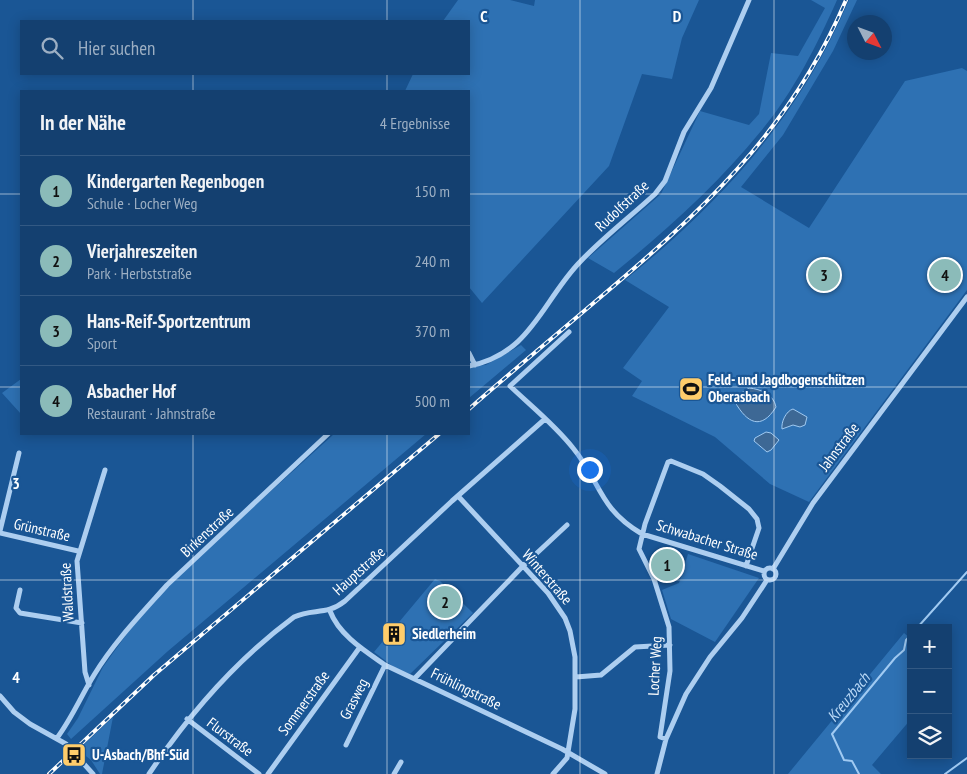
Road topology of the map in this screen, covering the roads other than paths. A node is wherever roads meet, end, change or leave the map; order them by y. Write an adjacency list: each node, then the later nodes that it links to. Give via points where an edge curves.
1 (749, 0): 4 (street, Rudolfstraße, via 711,88 684,132 665,181 655,194 578,263 557,288 526,336 512,347)
2 (967, 297): 16 (street, Jahnstraße, via 813,503)
3 (569, 332): 5 (street, via 510,386)
4 (472, 365)
5 (545, 419): 9 (street, Hauptstraße); 12 (street, via 579,455 610,508)
6 (327, 435): 27 (street, Birkenstraße, via 167,585 109,655)
7 (19, 453): 11 (street)
8 (104, 470): 13 (street, Waldstraße)
9 (458, 496): 14 (street, Winterstraße); 20 (street, Hauptstraße, via 345,601)
10 (567, 525): 14 (street)
11 (0, 532): 13 (street, Grünstraße)
12 (642, 534): 15 (street, Schwabacher Straße); 15 (street, via 666,465 671,462 703,474 757,519 759,528); 22 (street, Locher Weg, via 639,549 664,607)
13 (78, 551): 21 (street, Waldstraße)
14 (523, 566): 25 (street, Winterstraße, via 565,618 573,644); 26 (street)
15 (746, 566): 17 (street, Schwabacher Straße)
16 (772, 569): 17 (street); 18 (street, Jahnstraße, via 775,578)
17 (764, 571): 18 (street)
18 (767, 580): 31 (street, Jahnstraße, via 697,675)
19 (20, 590): 21 (street, via 16,608 20,613)
20 (330, 611): 23 (street, Frühlingstraße, via 338,625); 29 (street, Hauptstraße, via 301,614 288,622 223,680)
21 (82, 623): 27 (street, Waldstraße, via 85,672)
22 (670, 645): 25 (street, via 635,647 601,675); 31 (street, Locher Weg)
23 (360, 647): 24 (street, Frühlingstraße); 39 (street, Sommerstraße)
24 (385, 665): 26 (street, Frühlingstraße); 32 (street, Grasweg)
25 (576, 677): 33 (street, Winterstraße, via 575,710)
26 (415, 678): 33 (street, Frühlingstraße)
27 (89, 685): 30 (street)
28 (0, 696): 30 (street, via 30,724)
29 (187, 719): 37 (street, Hauptstraße); 38 (street, Flurstraße)
30 (57, 738): 36 (street)
31 (663, 738): 42 (street, Jahnstraße)
32 (346, 744)
33 (568, 752): 40 (street, via 565,762); 41 (street, Frühlingstraße)
34 (401, 762): 35 (street)
35 (396, 773)
36 (93, 774)
37 (149, 774)
38 (259, 774)
39 (268, 774)
40 (553, 774)
41 (605, 774)
42 (656, 774)

